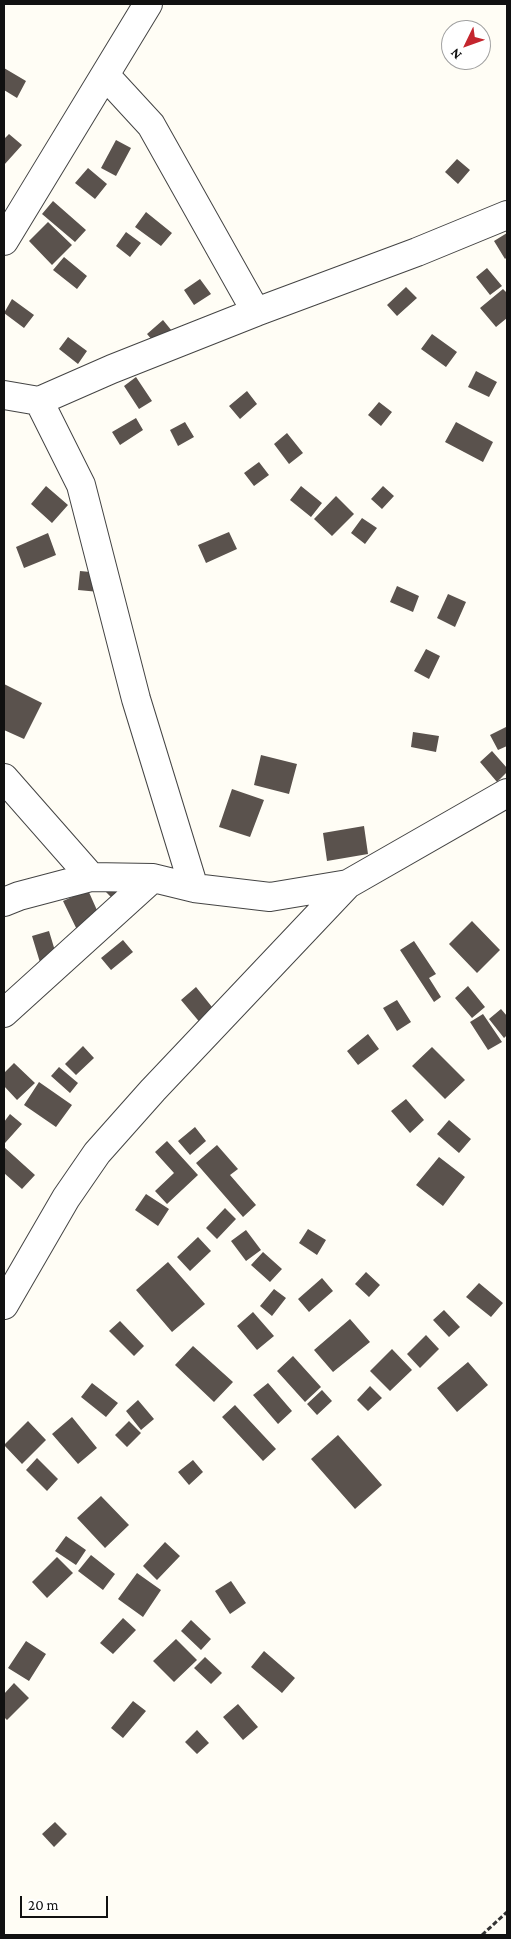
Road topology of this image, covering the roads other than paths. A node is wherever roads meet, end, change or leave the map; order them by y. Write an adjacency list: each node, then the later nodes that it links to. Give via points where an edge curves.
1 (148, 4): 2 (street)
2 (104, 75): 4 (street); 5 (street, via 151,125)
3 (507, 215): 5 (street)
4 (4, 241)
5 (256, 312): 7 (street)
6 (4, 395): 7 (street)
7 (39, 401): 13 (street, via 81,485 136,698)
8 (4, 778): 10 (street)
9 (507, 793): 12 (street)
10 (91, 877): 11 (street); 14 (street)
11 (153, 878): 13 (street); 15 (street)
12 (348, 884): 13 (street, via 270,897); 16 (street, via 97,1153 66,1198)
13 (194, 888)
14 (4, 902)
15 (4, 1014)
16 (4, 1305)

